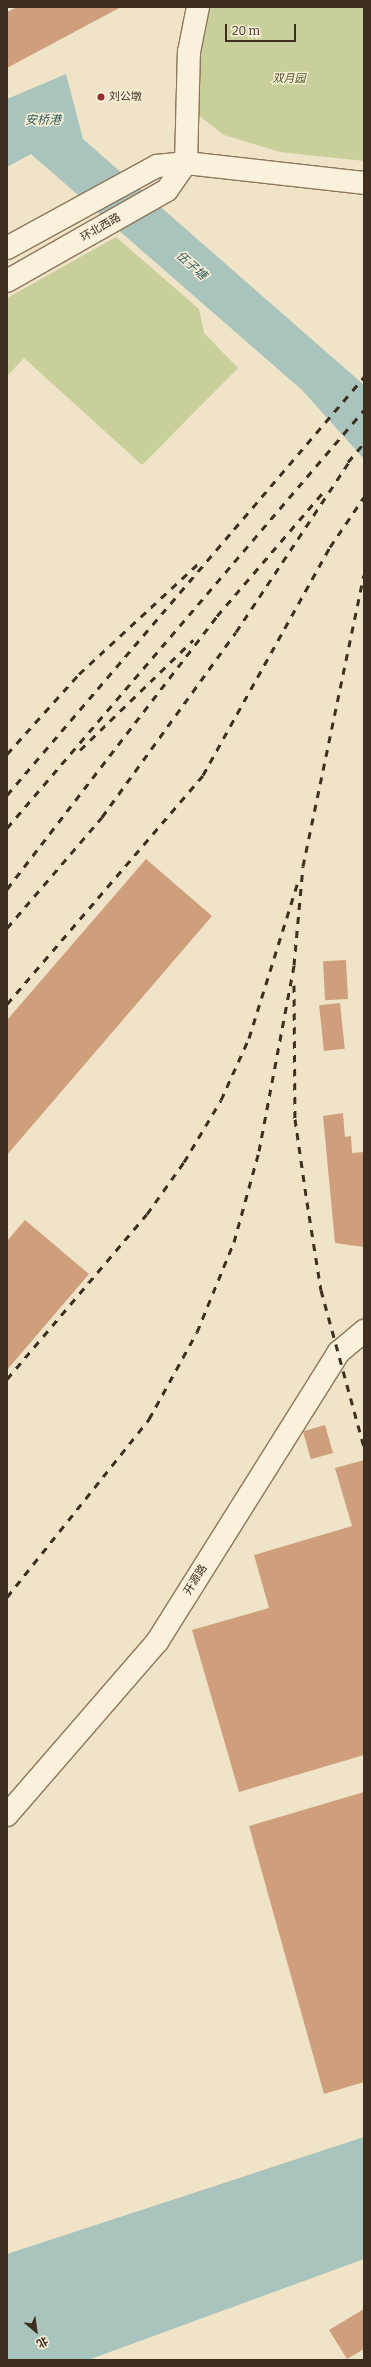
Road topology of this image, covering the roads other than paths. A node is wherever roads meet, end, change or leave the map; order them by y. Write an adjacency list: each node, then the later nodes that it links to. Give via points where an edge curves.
1 (198, 7): 2 (street, via 189,52)
2 (186, 163): 3 (street); 4 (street, via 157,166); 5 (street, 环北西路, via 167,190)
3 (364, 183)
4 (7, 248)
5 (7, 281)
6 (364, 1331): 7 (street, 开源路, via 339,1352 157,1642)
7 (7, 1815)

